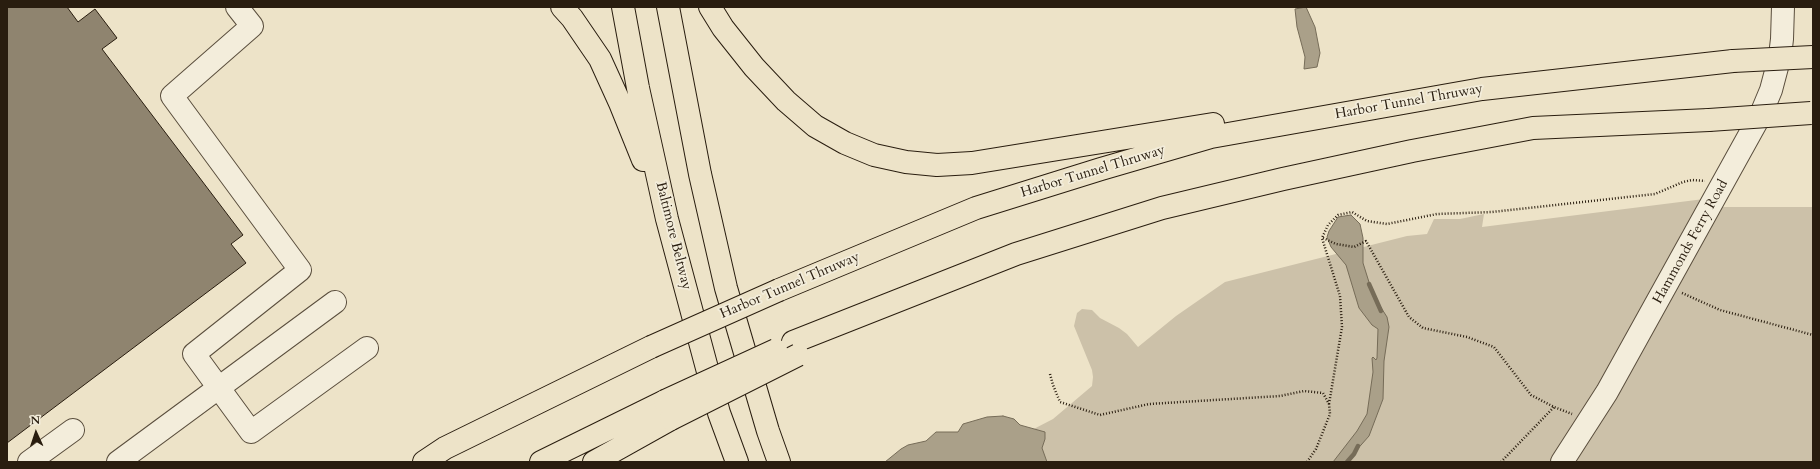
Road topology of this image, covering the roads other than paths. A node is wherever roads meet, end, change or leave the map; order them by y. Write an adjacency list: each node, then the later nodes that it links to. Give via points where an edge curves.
1 (237, 7): 13 (street, via 252,26 172,96 300,270 194,354)
2 (562, 7): 10 (highway, via 600,59)
3 (623, 7): 10 (highway, Baltimore Beltway)
4 (668, 7): 24 (highway, via 700,174 726,288)
5 (710, 7): 8 (highway, via 754,67 786,101 815,126 845,143 874,155 906,162 972,163 1331,104)
6 (1783, 7): 25 (street, Hammonds Ferry Road, via 1780,56 1771,90 1761,114 1667,286 1588,424)
7 (1813, 57): 8 (highway, Harbor Tunnel Thruway, bridge, via 1733,61)
8 (1482, 89): 19 (highway, Harbor Tunnel Thruway, bridge, via 1211,137 976,208 779,290 651,348 445,448)
9 (1812, 113): 14 (highway, bridge, via 1533,128 1404,152 1162,208 1016,254 919,292 795,348)
10 (667, 219): 15 (highway, Baltimore Beltway)
11 (335, 302): 13 (street)
12 (367, 348): 13 (street, via 251,432)
13 (220, 387): 18 (street)
14 (668, 410): 20 (highway); 21 (highway)
15 (719, 413): 22 (highway); 23 (highway, Baltimore Beltway)
16 (73, 430): 17 (street)
17 (29, 462)
18 (118, 462)
19 (424, 462)
20 (541, 462)
21 (594, 462)
22 (727, 462)
23 (737, 462)
24 (779, 462)
25 (1562, 462)

